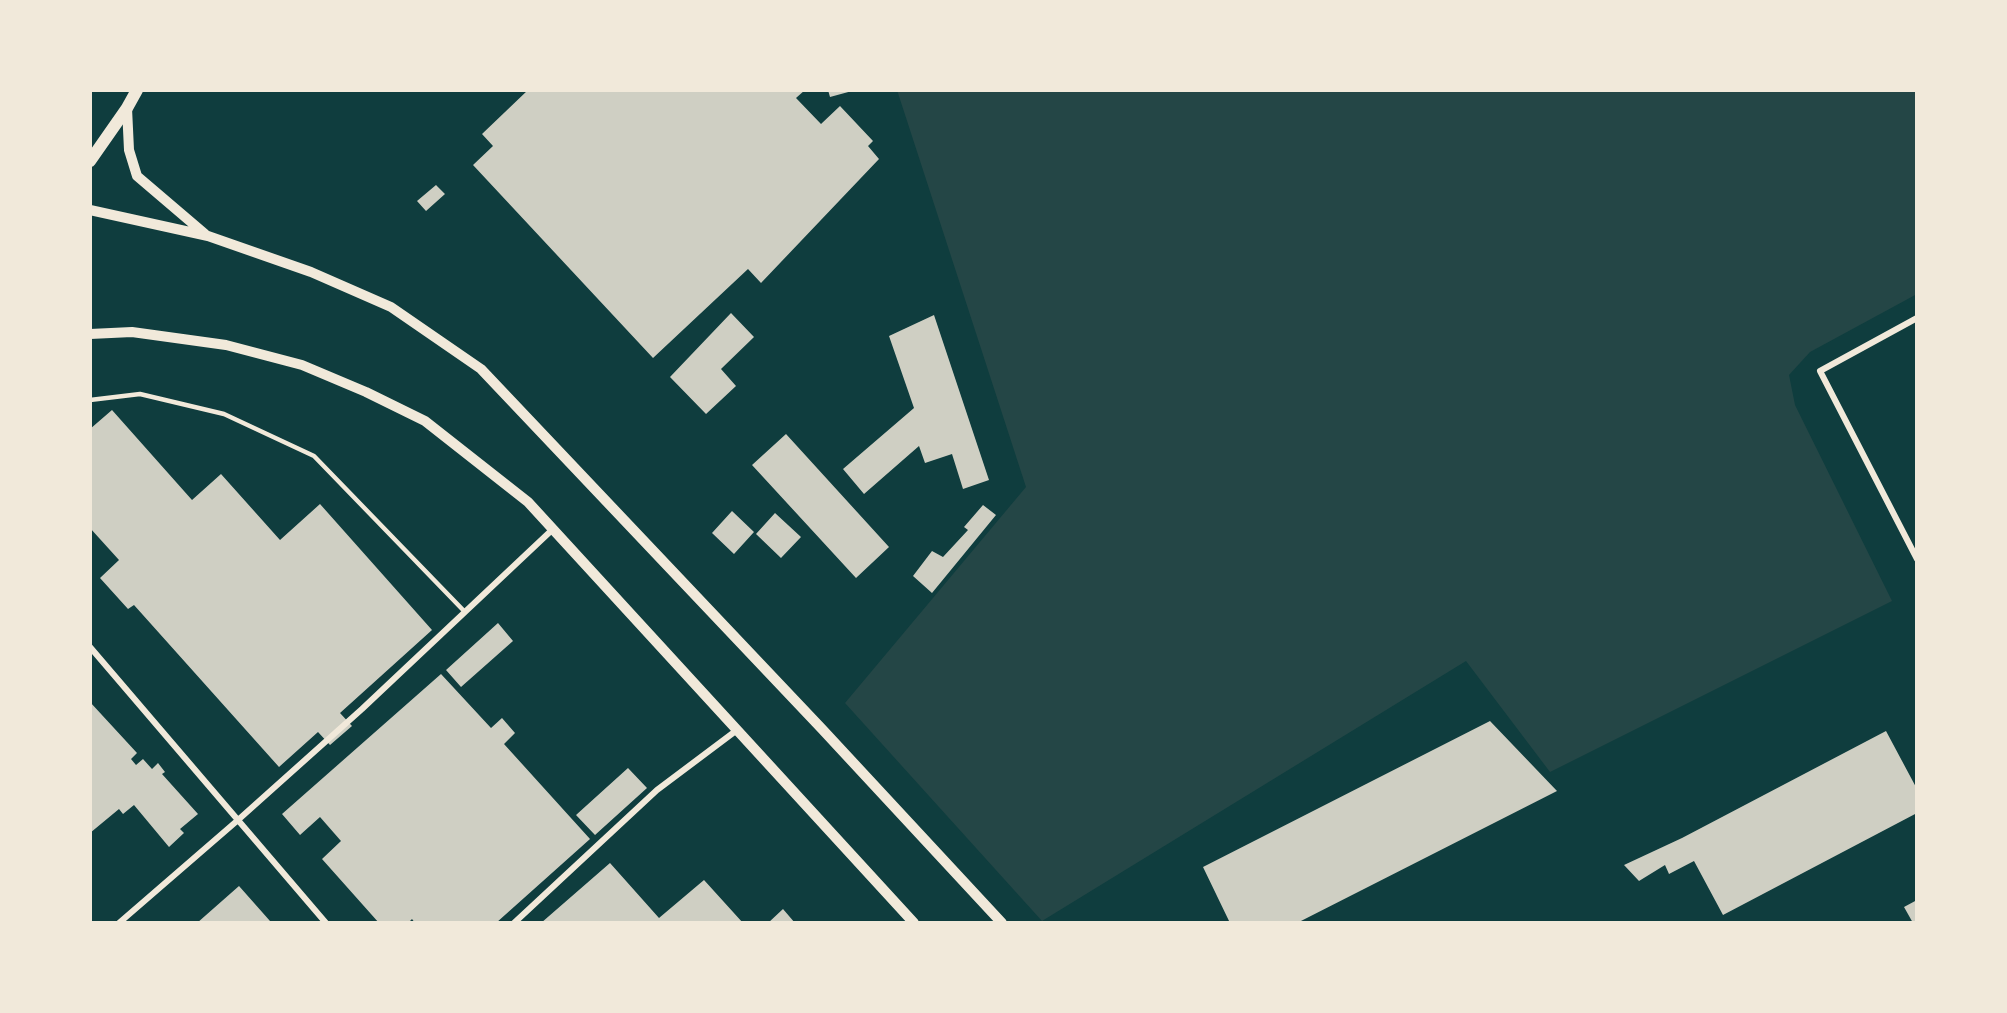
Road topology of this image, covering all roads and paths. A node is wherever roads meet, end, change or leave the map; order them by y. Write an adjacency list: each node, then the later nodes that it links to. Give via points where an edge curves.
1 (137, 90): 2 (main road)
2 (128, 108): 3 (main road); 5 (street, via 129,150 137,176)
3 (90, 161)
4 (90, 210): 5 (street)
5 (208, 236): 19 (street, via 311,272 391,307 481,369)
6 (1917, 318): 10 (street, via 1820,371)
7 (90, 334): 9 (street, via 132,332 226,345 302,365 425,421 528,502)
8 (90, 400): 11 (lane, via 140,394 224,414 314,456)
9 (553, 529): 11 (street); 13 (street)
10 (1917, 559)
11 (465, 612): 14 (street)
12 (90, 647): 14 (street)
13 (737, 730): 17 (street, via 657,790); 18 (street)
14 (238, 820): 15 (street); 16 (street)
15 (119, 923)
16 (326, 923)
17 (514, 923)
18 (914, 923)
19 (1002, 923)

